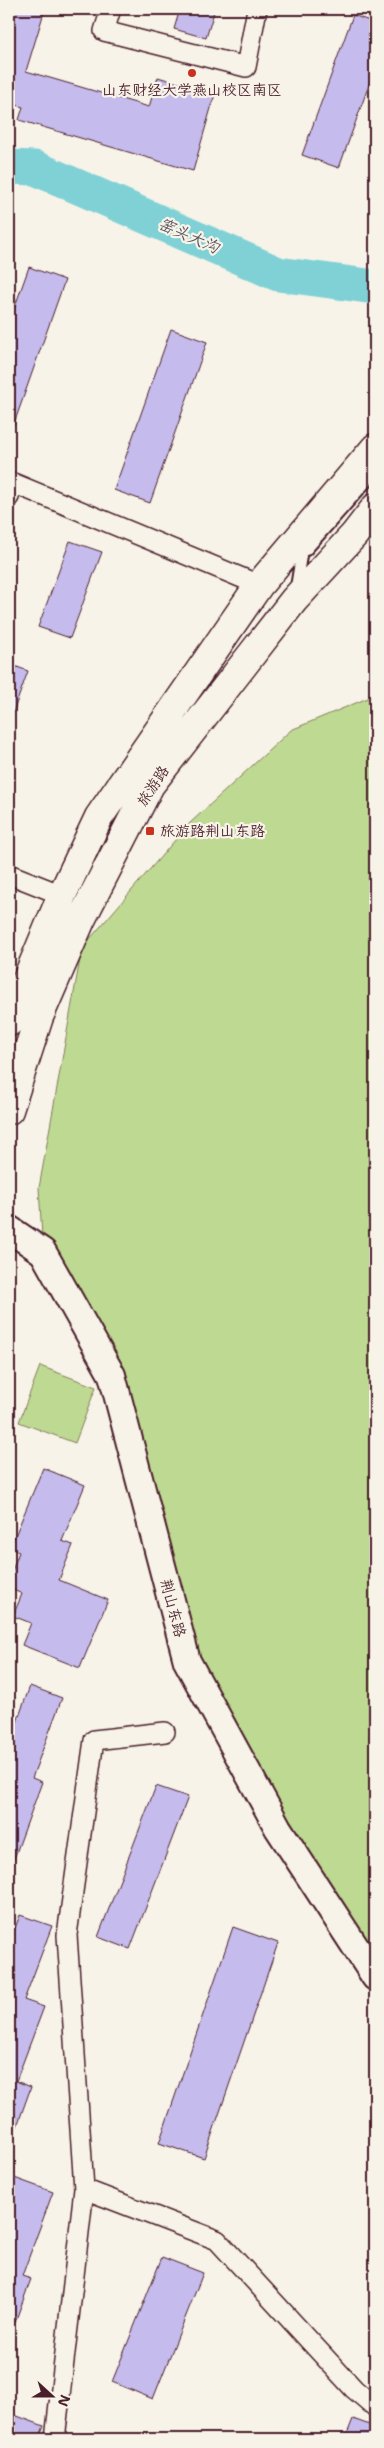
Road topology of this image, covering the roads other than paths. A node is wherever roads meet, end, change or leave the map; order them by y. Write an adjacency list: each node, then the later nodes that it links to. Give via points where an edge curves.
1 (111, 9): 2 (street, via 104,31 246,67)
2 (257, 9)
3 (375, 448): 8 (main road, 旅游路)
4 (375, 472): 7 (lane)
5 (9, 497): 8 (street, via 13,483)
6 (375, 508): 9 (main road, 旅游路)
7 (301, 556): 8 (lane); 9 (lane)
8 (259, 585): 11 (main road, 旅游路, via 99,817)
9 (294, 600): 13 (main road, 旅游路, via 150,785 81,920 40,1017)
10 (9, 874): 11 (street)
11 (62, 894): 12 (main road, 旅游路)
12 (9, 1022)
13 (9, 1110)
14 (9, 1229): 16 (street, 荆山东路, via 43,1252 112,1375 186,1661 278,1828)
15 (165, 1732): 17 (street, via 94,1740 67,1935)
16 (375, 1977)
17 (84, 2189): 18 (street, via 217,2240); 19 (street)
18 (375, 2407)
19 (55, 2439)

